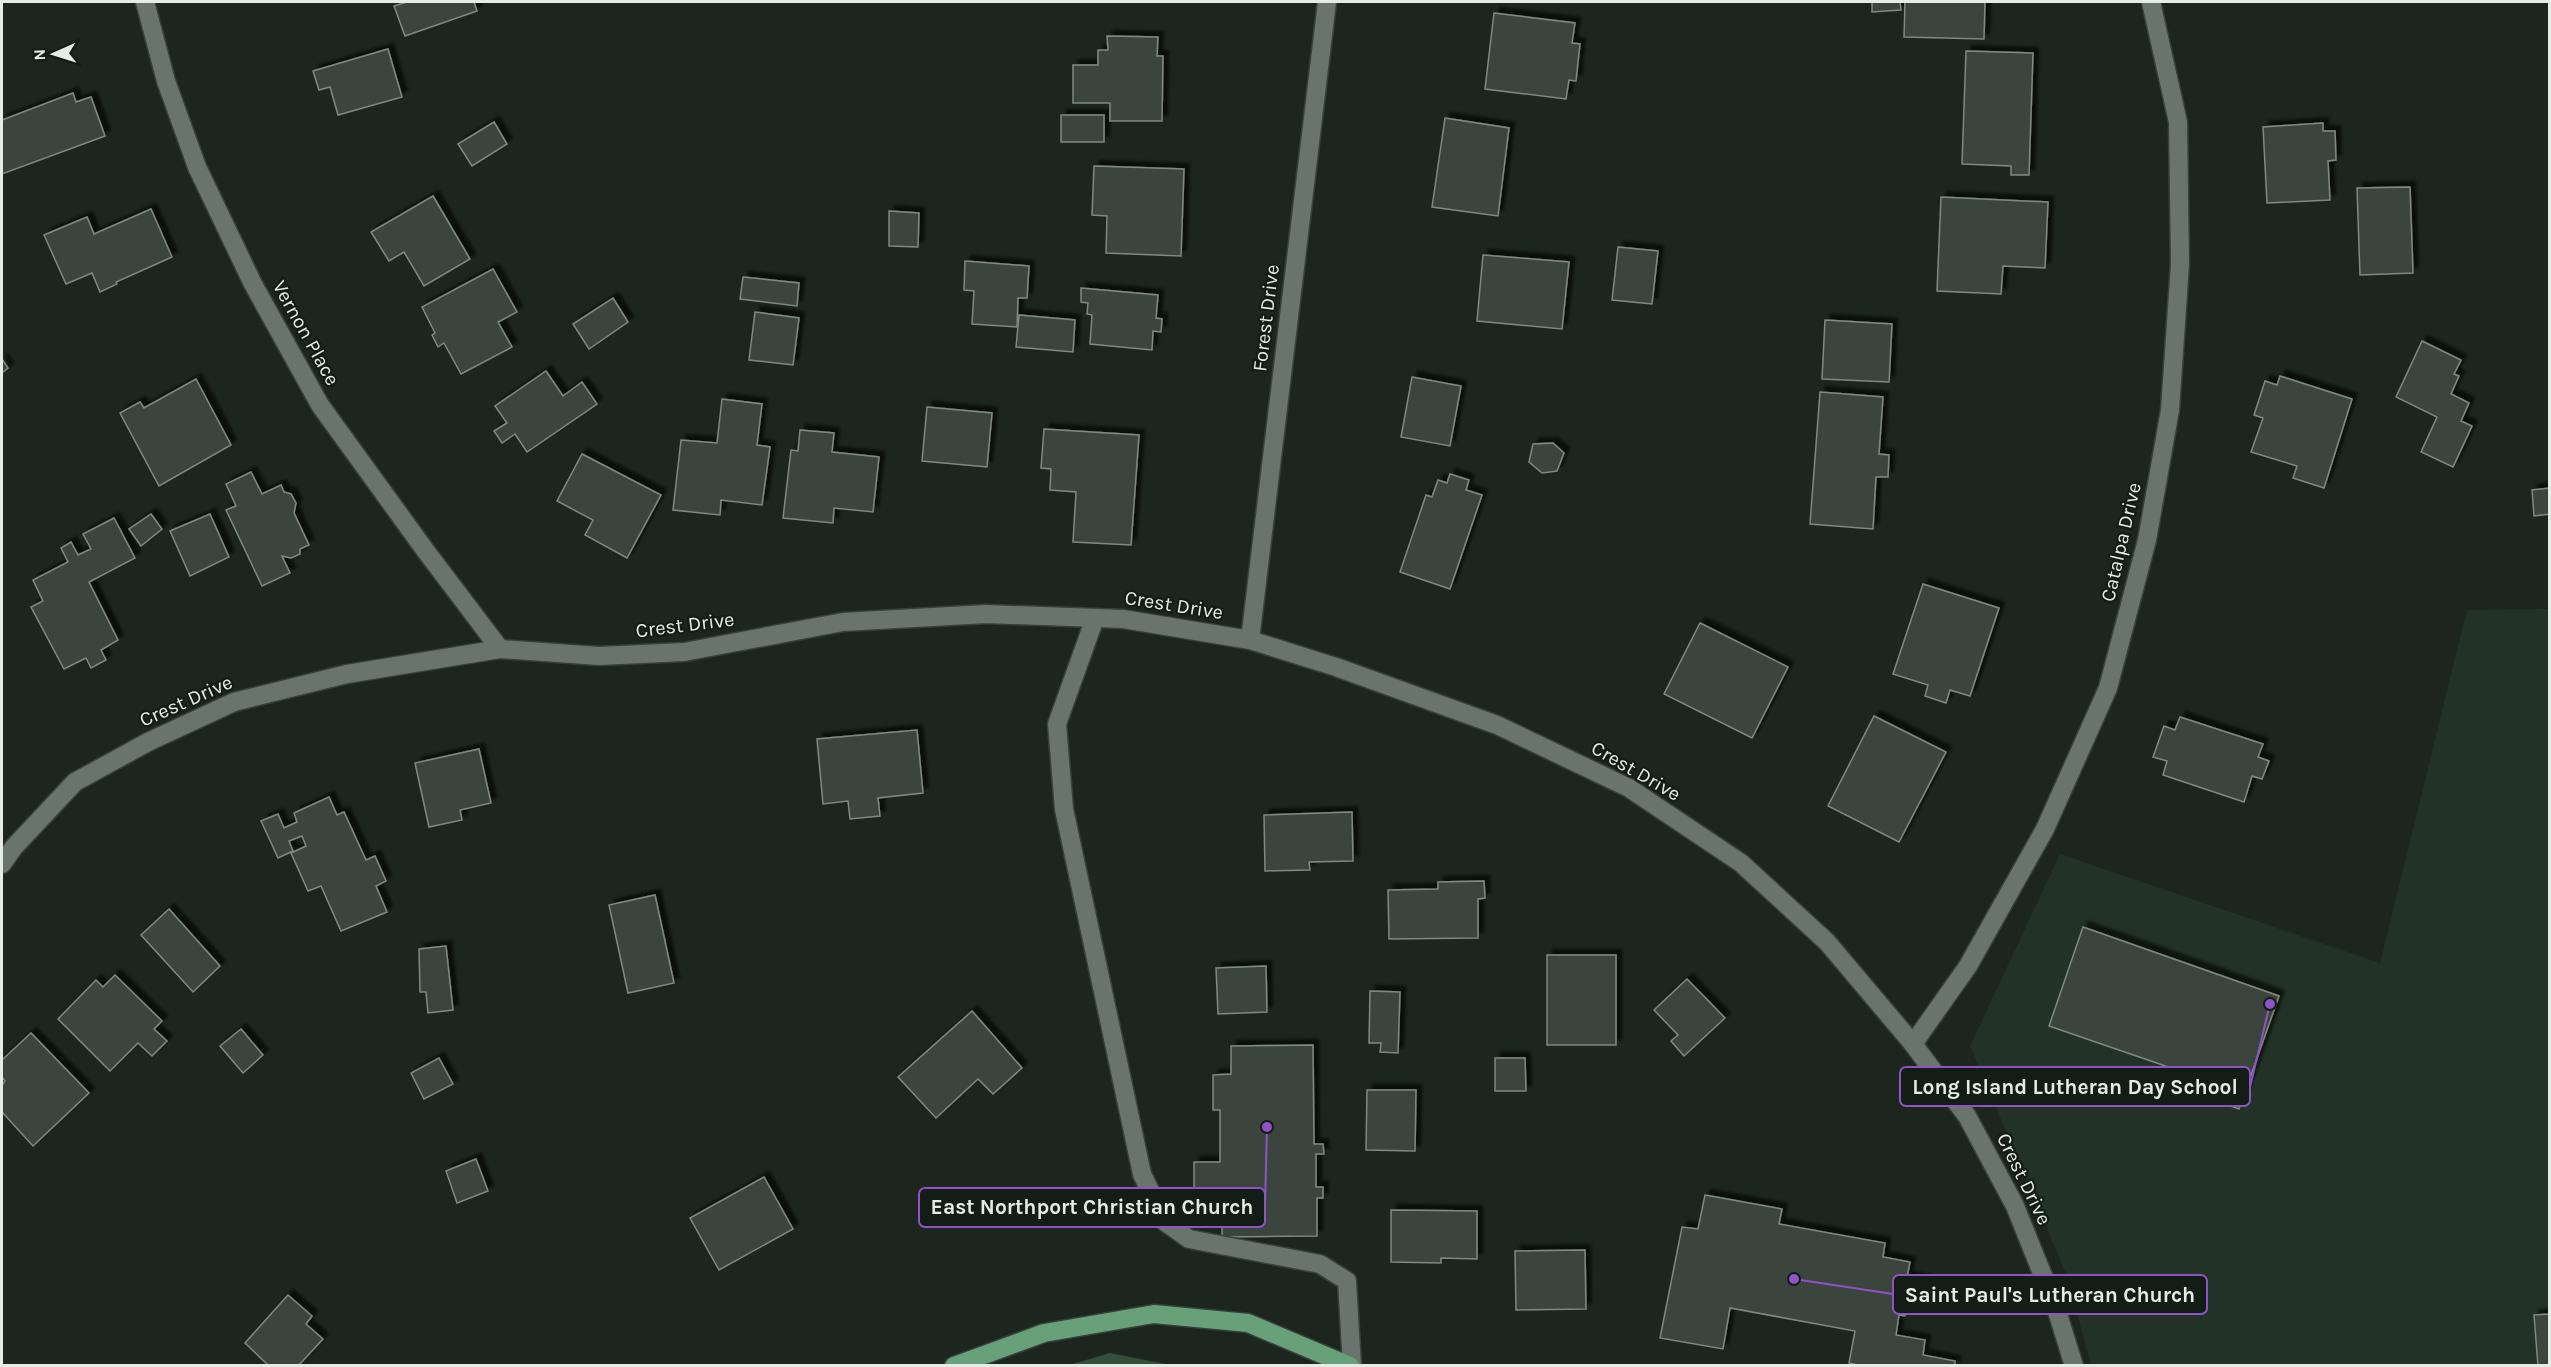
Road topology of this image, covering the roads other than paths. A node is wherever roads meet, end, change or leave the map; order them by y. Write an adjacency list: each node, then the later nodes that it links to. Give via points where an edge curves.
1 (145, 2): 6 (street, Vernon Place, via 166,81 197,167 258,294 320,405)
2 (1327, 2): 5 (street, Forest Drive)
3 (2151, 2): 8 (street, Catalpa Drive, via 2178,122 2180,264 2170,410 2147,540 2108,688 2045,829 1968,966)
4 (1095, 618): 5 (street, Crest Drive); 6 (street, Crest Drive, via 986,614 843,622 684,652 599,657); 10 (street, via 1057,724 1064,809 1142,1174 1165,1222 1189,1239 1320,1264 1347,1281)
5 (1250, 640): 8 (street, Crest Drive, via 1497,725 1629,788 1741,863 1827,942)
6 (500, 649): 7 (street, Crest Drive, via 347,674 234,702 75,782)
7 (2, 864)
8 (1914, 1044): 11 (street, Crest Drive, via 1967,1116 2015,1206)
9 (954, 1365): 10 (main road, via 1044,1333 1154,1314 1248,1323)
10 (1351, 1365)
11 (2074, 1365)

